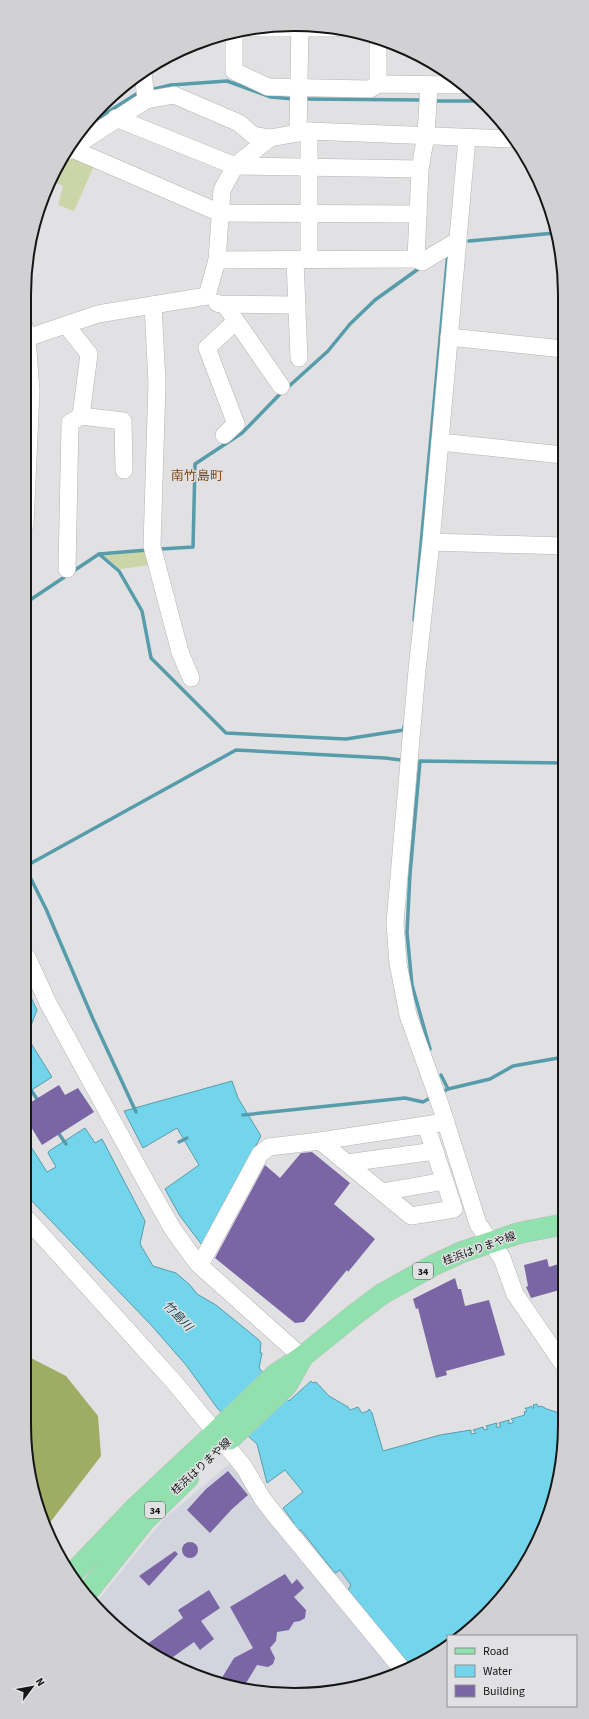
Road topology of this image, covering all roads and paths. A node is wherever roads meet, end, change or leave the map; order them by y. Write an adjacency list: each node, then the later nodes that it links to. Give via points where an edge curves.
1 (300, 31): 7 (street)
2 (234, 38): 7 (street, via 234,71 268,86)
3 (378, 45): 6 (street)
4 (143, 79): 9 (street)
5 (450, 81): 8 (street)
6 (378, 84): 7 (street, via 370,89); 8 (street)
7 (299, 88): 11 (street, via 298,111)
8 (429, 88): 12 (street)
9 (146, 100): 10 (street); 13 (street, via 174,96 239,123 253,135)
10 (116, 118): 16 (street); 18 (street)
11 (304, 132): 12 (street); 13 (street); 19 (street)
12 (426, 135): 14 (street); 20 (street)
13 (270, 138): 18 (street)
14 (467, 138): 15 (street); 24 (street)
15 (507, 139)
16 (79, 143)
17 (73, 152): 21 (street)
18 (235, 166): 19 (street); 21 (street, via 222,190)
19 (309, 167): 20 (street); 22 (street)
20 (420, 169): 23 (street)
21 (220, 213): 22 (street); 26 (street)
22 (309, 214): 23 (street); 27 (street)
23 (418, 214): 25 (street)
24 (458, 241): 25 (street, via 422,262); 35 (street)
25 (416, 259): 27 (street)
26 (217, 260): 27 (street); 28 (street)
27 (302, 260): 31 (street)
28 (207, 296): 29 (street, via 220,304); 30 (street)
29 (225, 304): 31 (street); 32 (street)
30 (153, 305): 33 (street, via 98,314); 47 (street, via 157,383 152,546 180,652)
31 (297, 305): 37 (street)
32 (236, 322): 38 (street); 40 (street, via 207,348 236,424)
33 (66, 325): 34 (street); 39 (street, via 89,354)
34 (31, 333)
35 (449, 337): 36 (street); 41 (street)
36 (558, 348)
37 (299, 358)
38 (280, 386)
39 (81, 416): 43 (street, via 123,421); 46 (street, via 70,423)
40 (224, 435)
41 (440, 442): 42 (street); 44 (street)
42 (558, 454)
43 (124, 470)
44 (431, 542): 45 (street); 49 (street, via 395,923 398,963 408,1015)
45 (558, 546)
46 (67, 569)
47 (191, 678)
48 (31, 966): 59 (street, via 48,1003 159,1206)
49 (444, 1114): 50 (street); 58 (street, via 478,1224)
50 (426, 1125): 51 (street); 52 (street)
51 (320, 1141): 53 (street); 59 (street, via 269,1147 260,1154)
52 (435, 1151): 53 (street); 54 (street)
53 (347, 1163): 55 (street)
54 (445, 1181): 55 (street); 55 (street, via 454,1209 411,1216)
55 (382, 1192)
56 (558, 1225): 58 (main road, 桂浜はりまや線 / 34)
57 (32, 1231): 62 (street)
58 (491, 1242): 60 (main road, 桂浜はりまや線 / 34, via 462,1252 402,1282 354,1315); 61 (street, via 502,1258 515,1294)
59 (200, 1265): 60 (street)
60 (302, 1357): 62 (main road, 桂浜はりまや線 / 34, via 276,1374 277,1384)
61 (558, 1357)
62 (225, 1434): 63 (main road, 桂浜はりまや線 / 34, via 135,1508); 64 (main road, 桂浜はりまや線 / 34, via 145,1520); 65 (street, via 262,1498)
63 (75, 1570)
64 (89, 1590)
65 (400, 1666)

